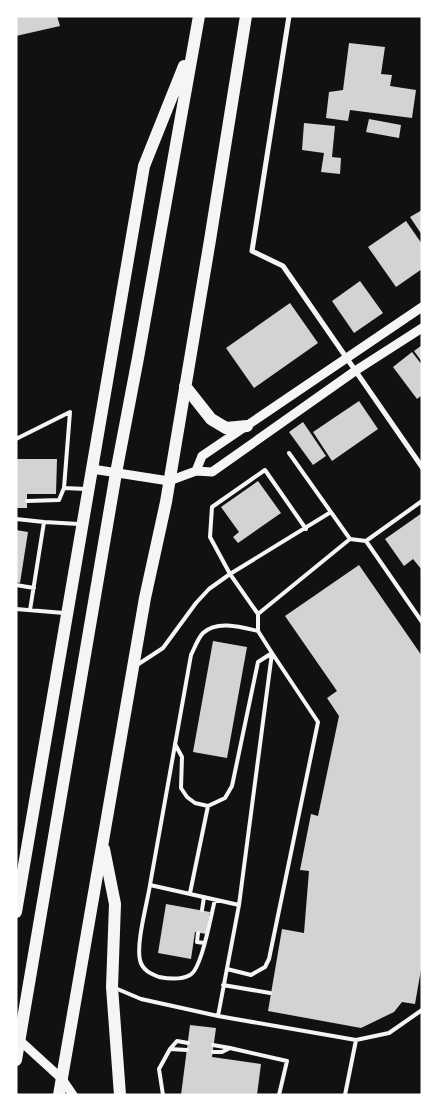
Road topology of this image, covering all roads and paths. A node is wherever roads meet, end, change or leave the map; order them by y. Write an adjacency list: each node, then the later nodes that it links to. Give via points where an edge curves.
1 (199, 16): 4 (main road)
2 (246, 16): 9 (main road)
3 (289, 16): 7 (street, via 252,251 283,266)
4 (194, 43): 14 (main road, via 144,166); 16 (main road)
5 (422, 307): 7 (street)
6 (422, 328): 8 (street)
7 (346, 359): 8 (street); 10 (street)
8 (355, 372): 13 (street); 15 (street, via 212,472)
9 (185, 386): 10 (main road, via 210,419 226,428); 17 (main road)
10 (247, 426): 15 (street, via 202,456)
11 (16, 439): 18 (lane, via 70,412)
12 (289, 453): 22 (lane)
13 (422, 467)
14 (92, 469): 16 (street); 19 (main road)
15 (196, 471): 17 (street)
16 (116, 473): 17 (street); 58 (main road)
17 (169, 481): 39 (main road)
18 (64, 488): 19 (lane); 20 (lane, via 59,500)
19 (88, 489): 25 (main road)
20 (27, 501)
21 (422, 501): 28 (lane)
22 (331, 512): 26 (lane); 27 (lane)
23 (16, 519): 24 (lane)
24 (44, 522): 25 (lane); 31 (lane)
25 (82, 524): 34 (main road)
26 (306, 529): 29 (lane); 29 (lane, via 266,470 212,508 210,536)
27 (350, 539): 28 (lane); 35 (lane)
28 (366, 541): 36 (lane)
29 (230, 574): 35 (lane); 39 (lane, via 196,603 163,648)
30 (16, 585): 31 (lane)
31 (34, 588): 33 (lane)
32 (16, 609): 33 (lane)
33 (30, 610): 34 (lane)
34 (66, 613): 49 (main road)
35 (258, 614): 37 (lane)
36 (422, 622)
37 (258, 630): 38 (lane); 40 (lane, via 230,625 214,627 202,634 191,655)
38 (272, 653): 41 (lane, via 258,662 232,786 226,798); 47 (lane); 52 (lane, via 318,722 270,959 265,967 251,974)
39 (133, 667): 42 (main road)
40 (174, 744): 41 (lane, via 182,757 181,788 187,798); 43 (lane)
41 (208, 806): 44 (lane)
42 (103, 841): 54 (main road, via 115,904); 67 (main road)
43 (150, 884): 44 (lane); 51 (lane, via 138,952 145,970 171,979 192,975)
44 (190, 893): 45 (lane)
45 (204, 897): 46 (lane); 48 (lane)
46 (215, 900): 47 (lane); 51 (lane)
47 (239, 905): 52 (lane)
48 (202, 910)
49 (16, 912)
50 (198, 933): 51 (lane, via 197,942)
51 (204, 944)
52 (227, 969): 53 (lane)
53 (224, 984): 55 (lane); 57 (lane)
54 (112, 987): 57 (lane, via 141,999); 70 (main road)
55 (270, 993)
56 (422, 1010): 59 (lane, via 389,1034)
57 (218, 1016): 59 (lane)
58 (18, 1038): 66 (main road); 67 (street)
59 (356, 1040): 73 (lane)
60 (188, 1043): 63 (lane, via 176,1041)
61 (214, 1044): 62 (lane)
62 (230, 1048): 65 (lane); 72 (lane, via 287,1061)
63 (170, 1049): 64 (lane); 71 (lane, via 159,1069)
64 (187, 1050)
65 (213, 1052)
66 (16, 1060)
67 (62, 1079): 68 (main road); 69 (street)
68 (59, 1095)
69 (73, 1095)
70 (120, 1095)
71 (162, 1095)
72 (279, 1095)
73 (345, 1095)

